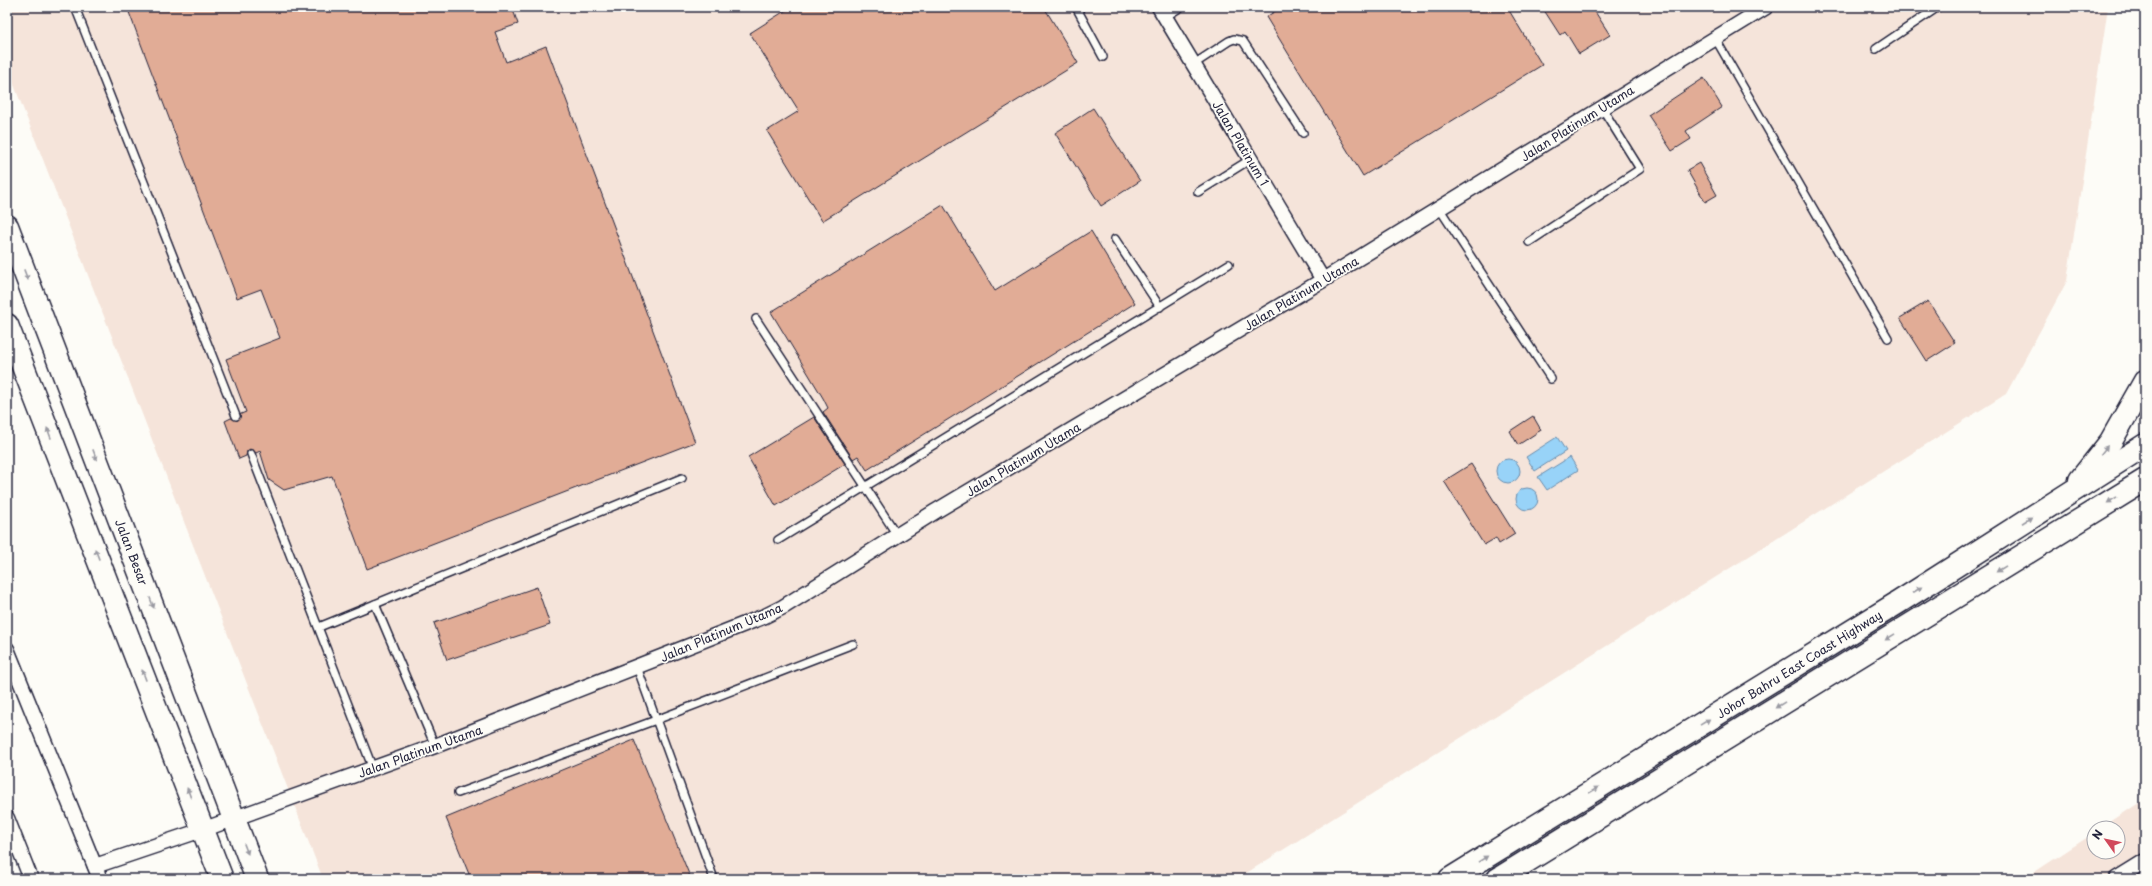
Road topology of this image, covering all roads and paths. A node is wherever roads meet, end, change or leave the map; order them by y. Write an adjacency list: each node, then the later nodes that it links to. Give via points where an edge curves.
1 (75, 7): 27 (lane)
2 (1076, 7): 9 (lane)
3 (1181, 7): 6 (lane)
4 (1766, 7): 7 (street, Jalan Platinum Utama)
5 (1938, 7): 8 (lane)
6 (1162, 12): 10 (street, Jalan Platinum 1)
7 (1715, 38): 11 (street, Jalan Platinum Utama); 24 (lane)
8 (1876, 49)
9 (1103, 57)
10 (1194, 64): 12 (lane, via 1229,41 1243,41); 13 (street, Jalan Platinum 1)
11 (1602, 108): 15 (street, Jalan Platinum Utama); 18 (lane, via 1640,169)
12 (1303, 133)
13 (1251, 159): 14 (lane); 20 (street, Jalan Platinum 1)
14 (1198, 192)
15 (1439, 208): 20 (street, Jalan Platinum Utama); 25 (lane)
16 (7, 226): 46 (main road, Jalan Besar, one-way to 46)
17 (1115, 239): 21 (lane)
18 (1529, 242)
19 (1230, 264): 21 (lane)
20 (1323, 280): 34 (street, Jalan Platinum Utama)
21 (1160, 307): 32 (lane)
22 (756, 320): 32 (lane)
23 (7, 325): 47 (main road, one-way to 23)
24 (1888, 338)
25 (1551, 378)
26 (2145, 381): 33 (main road, one-way to 26, via 2111,441)
27 (236, 416)
28 (2145, 445): 33 (main road, Johor Bahru East Coast Highway)
29 (251, 454): 37 (lane)
30 (682, 478): 36 (lane)
31 (2145, 480): 56 (main road, Johor Bahru East Coast Highway, one-way to 56)
32 (866, 487): 34 (lane); 35 (lane)
33 (2071, 492): 55 (main road, Johor Bahru East Coast Highway, one-way to 33, via 1892,606)
34 (897, 535): 40 (street, Jalan Platinum Utama, via 783,607)
35 (778, 540)
36 (375, 604): 37 (lane); 42 (lane)
37 (319, 627): 43 (lane)
38 (853, 644): 41 (lane)
39 (7, 649): 49 (street)
40 (637, 667): 41 (lane); 42 (street, Jalan Platinum Utama)
41 (656, 720): 44 (lane); 54 (lane)
42 (435, 746): 43 (street, Jalan Platinum Utama)
43 (373, 769): 46 (street, Jalan Platinum Utama)
44 (458, 793)
45 (7, 818): 50 (street)
46 (235, 818): 47 (street, Jalan Platinum Utama); 53 (main road, Jalan Besar, one-way to 53)
47 (202, 830): 49 (street, Jalan Platinum Utama); 52 (main road)
48 (2145, 861): 57 (street)
49 (95, 866): 51 (street)
50 (31, 879)
51 (100, 879)
52 (222, 879)
53 (257, 879)
54 (714, 879)
55 (1450, 879)
56 (1498, 879)
57 (2116, 879)

